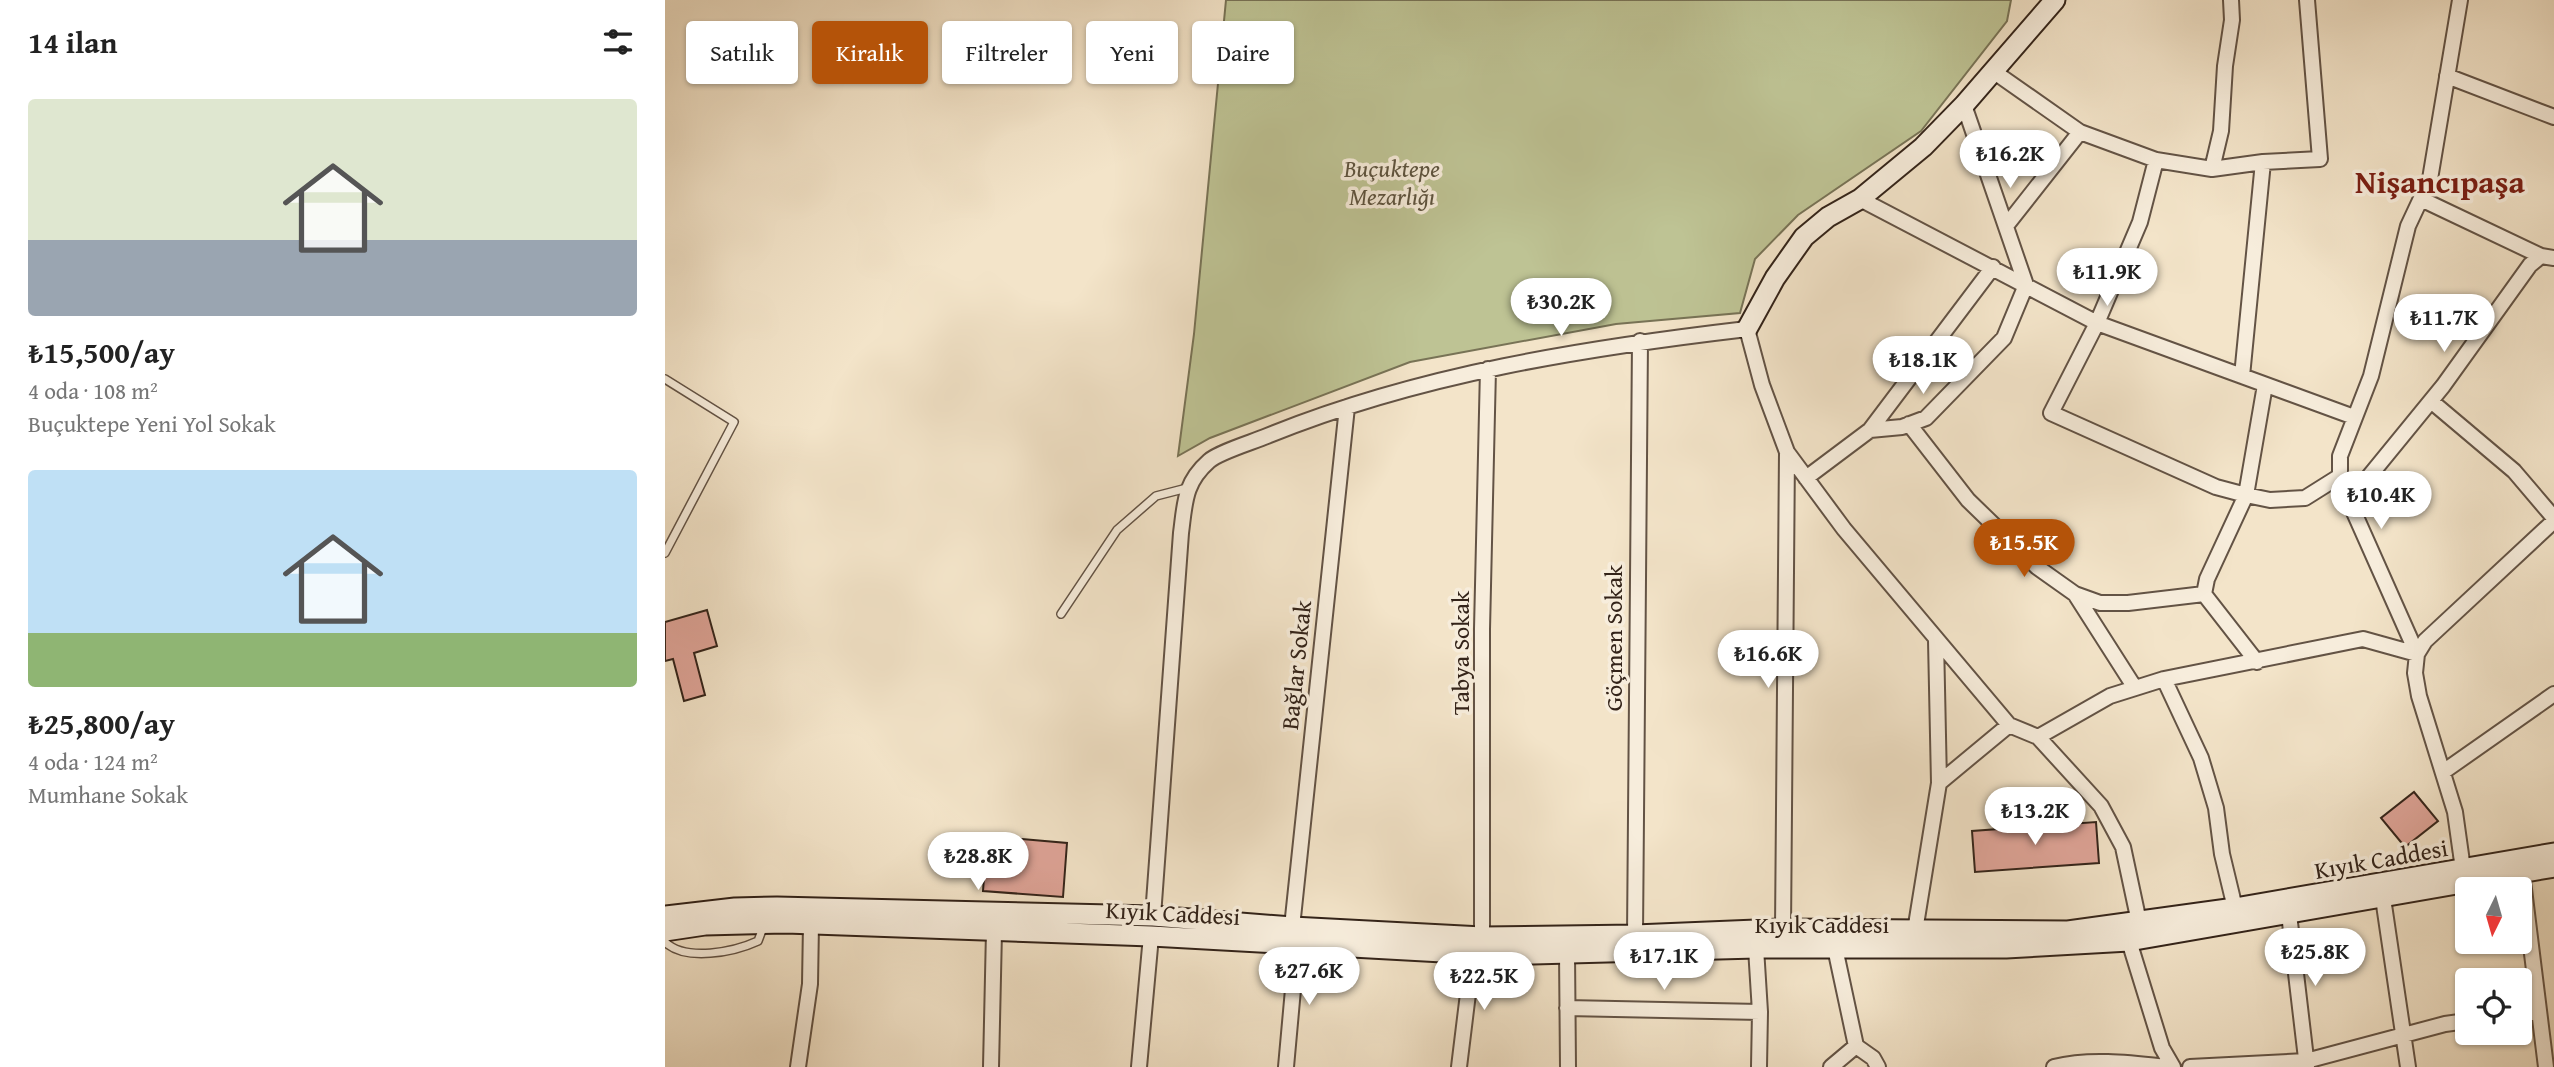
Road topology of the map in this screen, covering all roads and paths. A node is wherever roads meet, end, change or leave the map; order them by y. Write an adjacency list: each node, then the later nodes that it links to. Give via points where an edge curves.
1 (2055, 0): 5 (main road)
2 (2231, 0): 12 (street, via 2221,131)
3 (2308, 0): 11 (street, via 2320,159)
4 (2460, 0): 6 (street)
5 (1993, 71): 7 (main road); 9 (street)
6 (2447, 76): 8 (street); 14 (street, via 2430,179)
7 (1964, 105): 13 (main road, via 1923,147); 15 (street)
8 (2554, 117)
9 (2080, 132): 10 (street); 15 (street)
10 (2156, 160): 12 (street); 19 (street, via 2140,222)
11 (2263, 162): 12 (street); 23 (street)
12 (2211, 169)
13 (1860, 199): 17 (street); 20 (main road, via 1804,237)
14 (2421, 199): 16 (street); 28 (street, via 2408,226 2371,376)
15 (2006, 226): 18 (street)
16 (2548, 257): 26 (street, via 2530,265)
17 (1993, 268): 18 (street); 30 (street)
18 (2025, 285): 19 (street); 29 (street, via 2004,338 1926,418)
19 (2097, 323): 23 (street); 35 (street, via 2051,413 2215,487)
20 (1747, 329): 21 (street); 31 (street)
21 (1640, 341): 22 (street); 67 (street, Göçmen Sokak)
22 (1488, 369): 27 (street); 72 (street, Tabya Sokak)
23 (2242, 376): 25 (street)
24 (665, 379): 38 (lane, via 734,422)
25 (2265, 385): 28 (street); 35 (street)
26 (2431, 401): 36 (street); 37 (street, via 2514,471)
27 (1347, 407): 34 (street, via 1210,460); 69 (street, Bağlar Sokak)
28 (2354, 417): 32 (street, via 2340,456)
29 (1909, 424): 30 (street); 39 (street, via 1968,500 2037,567)
30 (1870, 430): 33 (street)
31 (1787, 452): 33 (street); 70 (street)
32 (2340, 476): 35 (street, via 2305,498 2270,500); 36 (street)
33 (1806, 478): 42 (street)
34 (1187, 488): 41 (lane, via 1156,496 1117,530); 60 (street)
35 (2246, 495): 40 (street)
36 (2349, 501): 43 (street)
37 (2554, 520): 43 (street, via 2425,641)
38 (665, 553)
39 (2075, 594): 40 (street, via 2100,603); 46 (street)
40 (2204, 594): 44 (street)
41 (1061, 614)
42 (1936, 640): 48 (street); 51 (street)
43 (2417, 654): 44 (street, via 2363,639); 50 (street, via 2414,673 2419,696)
44 (2257, 662): 45 (street)
45 (2164, 679): 46 (street); 57 (street, via 2201,758 2216,808)
46 (2134, 688): 49 (street, via 2110,696)
47 (2554, 694): 50 (street)
48 (2009, 725): 49 (street); 51 (street)
49 (2038, 737): 66 (street, via 2101,806 2123,847)
50 (2443, 772): 54 (street, via 2455,812)
51 (1938, 783): 65 (street)
52 (2554, 853): 54 (main road, Kıyık Caddesi)
53 (2554, 867): 55 (main road, Kıyık Caddesi)
54 (2463, 869): 57 (main road, Kıyık Caddesi)
55 (2522, 873): 56 (main road, Kıyık Caddesi); 78 (street)
56 (2383, 898): 58 (main road, Kıyık Caddesi); 82 (street)
57 (2235, 908): 66 (main road, Kıyık Caddesi)
58 (2289, 914): 66 (main road, Kıyık Caddesi); 84 (street)
59 (665, 916): 60 (main road, Kıyık Caddesi, via 777,907)
60 (1153, 916): 68 (main road); 69 (main road, Kıyık Caddesi)
61 (765, 923): 62 (main road, Kıyık Caddesi); 63 (main road, Kıyık Caddesi); 71 (lane, via 758,941 744,948 689,953)
62 (811, 924): 64 (main road, Kıyık Caddesi); 85 (street, via 810,984)
63 (665, 931)
64 (994, 931): 68 (main road, Kıyık Caddesi); 86 (street)
65 (1915, 931): 66 (main road, Kıyık Caddesi); 70 (main road, Kıyık Caddesi)
66 (2137, 934): 74 (main road, Kıyık Caddesi, via 2006,948); 96 (street, via 2162,1048)
67 (1635, 935): 70 (main road, Kıyık Caddesi); 72 (main road, Kıyık Caddesi)
68 (1151, 936): 69 (main road, Kıyık Caddesi); 87 (street)
69 (1294, 936): 72 (main road, Kıyık Caddesi); 88 (street, Bağlar Sokak)
70 (1784, 939): 73 (main road, Kıyık Caddesi); 74 (main road, Kıyık Caddesi)
71 (665, 942)
72 (1478, 945): 75 (main road, Kıyık Caddesi); 89 (street, Tabya Sokak)
73 (1756, 948): 75 (main road, Kıyık Caddesi); 77 (street)
74 (1835, 948): 83 (street)
75 (1567, 953): 76 (street)
76 (1567, 1008): 77 (street); 90 (street)
77 (1760, 1012): 91 (street)
78 (2539, 1012): 79 (street); 81 (street)
79 (2532, 1013)
80 (2455, 1023): 82 (street)
81 (2548, 1030): 99 (street)
82 (2403, 1034): 84 (street); 98 (street)
83 (1856, 1046): 92 (street); 93 (street)
84 (2307, 1064): 97 (street)
85 (798, 1067)
86 (991, 1067)
87 (1139, 1067)
88 (1286, 1067)
89 (1459, 1067)
90 (1568, 1067)
91 (1759, 1067)
92 (1831, 1067)
93 (1878, 1067)
94 (2054, 1067): 95 (street, via 2069,1063)
95 (2167, 1067)
96 (2173, 1067)
97 (2190, 1067)
98 (2407, 1067)
99 (2546, 1067)

